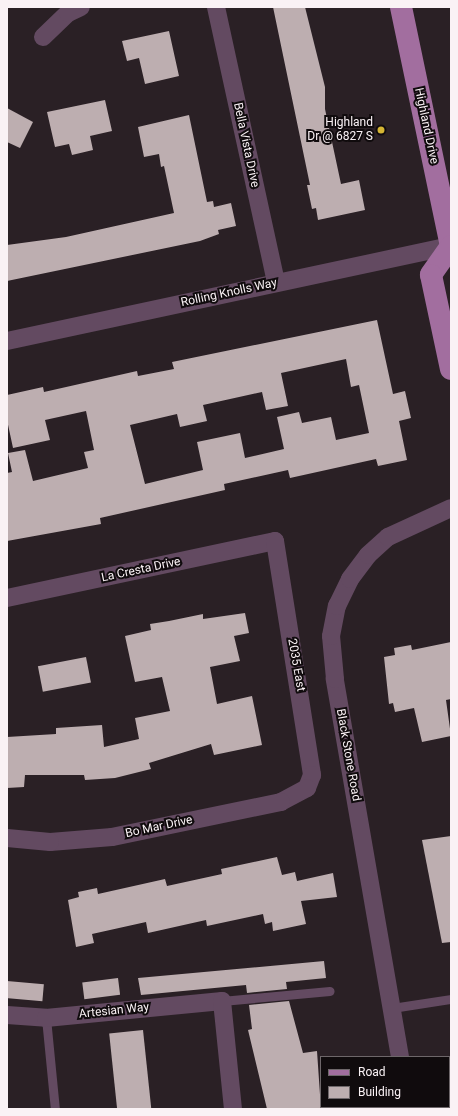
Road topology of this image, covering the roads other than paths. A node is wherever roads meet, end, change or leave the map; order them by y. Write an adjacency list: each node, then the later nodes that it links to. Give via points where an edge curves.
1 (81, 7): 4 (street, via 68,13)
2 (216, 7): 6 (street, Bella Vista Drive)
3 (401, 7): 5 (main road, Highland Drive)
4 (43, 37)
5 (451, 246): 6 (street, Rolling Knolls Way); 8 (main road, via 431,275)
6 (276, 283): 7 (street, Rolling Knolls Way)
7 (7, 341)
8 (451, 369)
9 (451, 508): 17 (street, Black Stone Road, via 388,537 368,555 350,578 337,606 331,636 335,679)
10 (275, 541): 11 (street, La Cresta Drive); 12 (street, 2035 East, via 311,758 312,775)
11 (7, 598)
12 (307, 788): 13 (street, Bo Mar Drive, via 281,802 112,837 50,842)
13 (7, 838)
14 (330, 991): 16 (lane)
15 (451, 999): 17 (lane)
16 (222, 1001): 19 (street, Artesian Way); 22 (street)
17 (392, 1008): 20 (street, Black Stone Road)
18 (7, 1015): 19 (street, Artesian Way)
19 (46, 1018): 21 (lane)
20 (400, 1056)
21 (55, 1109)
22 (233, 1109)

